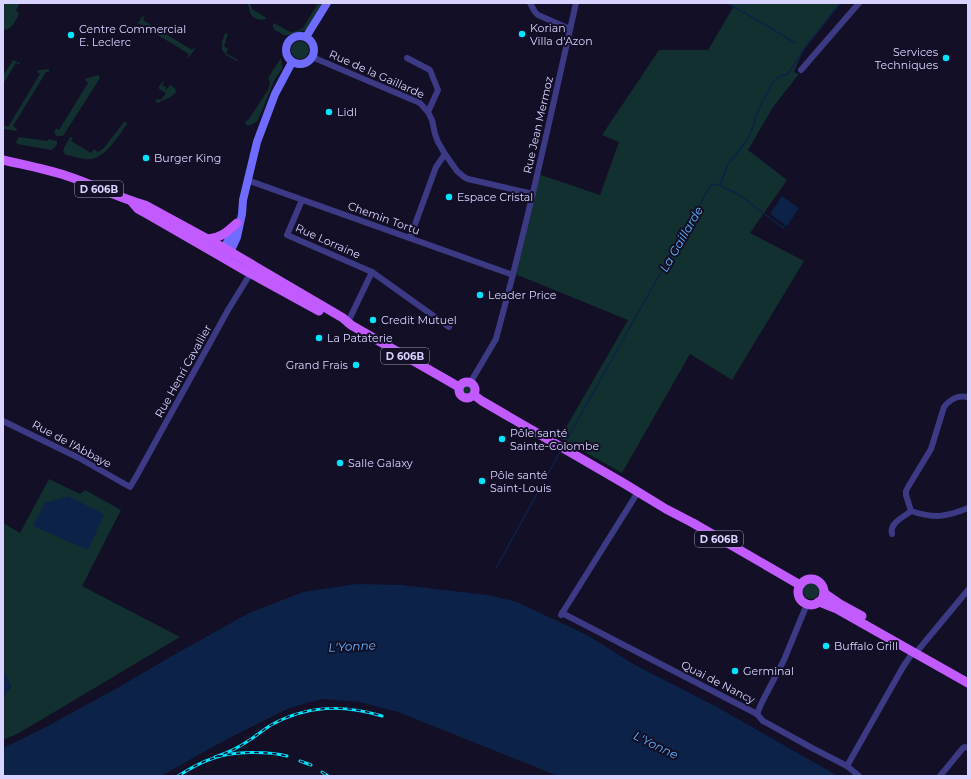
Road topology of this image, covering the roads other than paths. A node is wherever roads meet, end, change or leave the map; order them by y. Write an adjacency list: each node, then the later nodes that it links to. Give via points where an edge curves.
1 (327, 3): 6 (street)
2 (530, 3): 5 (street, via 538,15)
3 (576, 3): 5 (street, Rue Jean Mermoz)
4 (859, 3): 10 (street)
5 (570, 29): 15 (street, Rue Jean Mermoz)
6 (306, 37): 7 (street, via 314,48); 9 (street, via 293,37 287,44 287,56)
7 (312, 56): 9 (street, via 301,64); 11 (street, Rue de la Gaillarde, via 420,103)
8 (407, 58): 11 (street, via 430,70 437,87)
9 (292, 62): 14 (street, via 272,100)
10 (801, 70)
11 (428, 112): 12 (street, Rue de la Gaillarde)
12 (445, 154): 15 (street, Rue de la Gaillarde, via 464,177); 20 (street, via 436,167)
13 (3, 160): 17 (main road, D 606B, via 68,176)
14 (247, 180): 16 (street, Chemin Tortu); 18 (street)
15 (533, 194): 25 (street, Rue Jean Mermoz)
16 (302, 200): 20 (street, Chemin Tortu); 24 (street, Rue Lorraine, via 287,235)
17 (131, 201): 21 (main road, D 606B, via 145,205); 22 (main road, D 606B, via 138,209)
18 (242, 214): 19 (street); 22 (street, via 237,237)
19 (237, 223): 21 (main road, via 221,236); 22 (street)
20 (410, 238): 25 (street, Chemin Tortu)
21 (208, 239): 22 (main road, D 606B)
22 (225, 254): 23 (main road, D 606B)
23 (252, 270): 26 (main road, D 606B, via 343,318); 33 (street, Rue Henri Cavallier)
24 (372, 272): 26 (street); 27 (street, Rue Lorraine)
25 (513, 275): 28 (street, Rue Jean Mermoz, via 496,339)
26 (349, 324): 29 (main road, D 606B)
27 (449, 327)
28 (470, 383): 29 (main road, via 465,382); 30 (main road, via 475,389)
29 (459, 387): 30 (main road, via 460,395 464,398)
30 (474, 395): 34 (main road, D 606B)
31 (968, 397): 36 (street, via 954,398 944,407 931,449 906,491)
32 (3, 421): 33 (street, Rue de l'Abbaye)
33 (130, 486)
34 (638, 492): 38 (main road, D 606B); 46 (street, Quai de Nancy, via 562,614)
35 (968, 508): 36 (street, via 946,516 923,515)
36 (911, 511): 37 (street, via 892,526)
37 (892, 534)
38 (800, 585): 40 (main road, via 804,581 817,580 822,584); 42 (main road, via 800,598)
39 (968, 590): 43 (street)
40 (824, 592): 41 (main road); 43 (main road)
41 (818, 602): 42 (main road); 43 (main road, via 837,609)
42 (807, 604): 46 (street, via 784,660)
43 (916, 650): 44 (main road); 45 (main road); 48 (street, via 903,667)
44 (968, 676)
45 (968, 683)
46 (757, 714): 48 (street, Quai de Nancy, via 763,721)
47 (968, 748): 50 (street, via 963,748)
48 (847, 766): 49 (street, Quai de Nancy)
49 (859, 776)
50 (940, 776)

